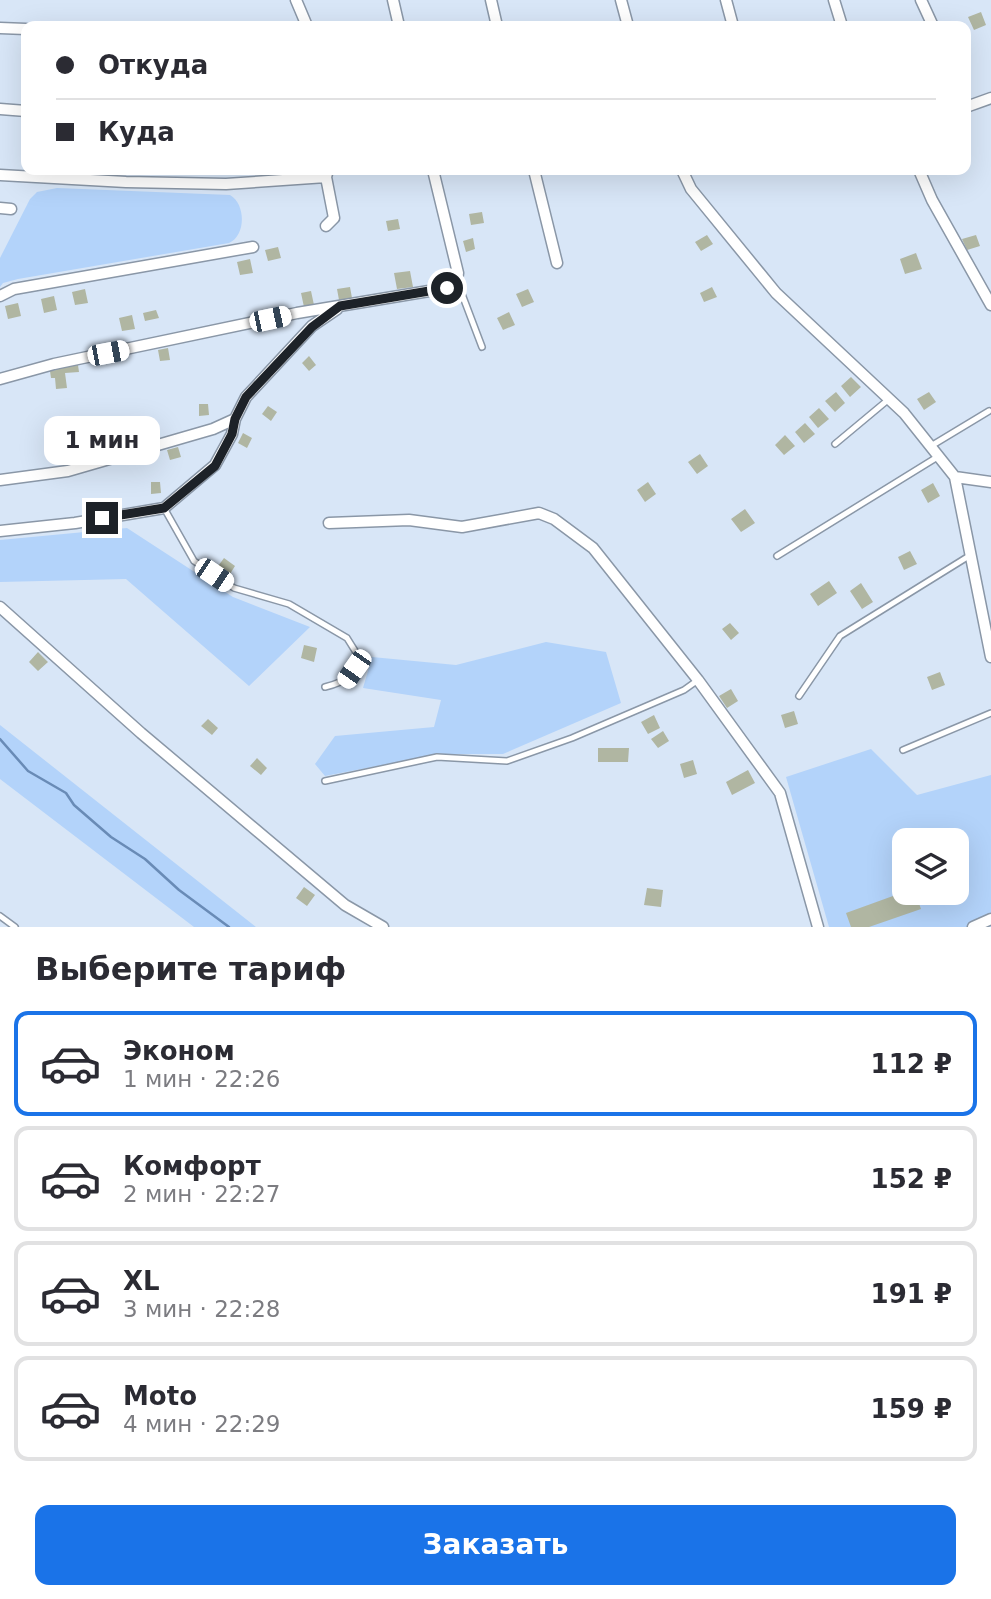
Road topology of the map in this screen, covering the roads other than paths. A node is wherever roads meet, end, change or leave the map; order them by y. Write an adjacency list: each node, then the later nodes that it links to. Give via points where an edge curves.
1 (296, 0): 8 (street)
2 (393, 0): 9 (street)
3 (491, 0): 10 (street)
4 (621, 0): 11 (street)
5 (726, 0): 12 (street)
6 (834, 0): 13 (street)
7 (921, 0): 14 (street)
8 (305, 21)
9 (398, 21)
10 (496, 21)
11 (627, 21)
12 (732, 21)
13 (840, 21)
14 (931, 21)
15 (0, 28): 16 (street)
16 (21, 29)
17 (991, 98): 18 (street)
18 (971, 104)
19 (0, 109): 20 (street)
20 (21, 111)
21 (0, 175): 29 (street)
22 (124, 175): 29 (street)
23 (317, 175): 29 (street, via 226,184)
24 (327, 175): 30 (street, via 334,218)
25 (434, 175): 33 (street)
26 (535, 175): 32 (street)
27 (685, 175): 39 (street, via 699,199 776,293)
28 (921, 175): 35 (street)
29 (126, 182)
30 (326, 226)
31 (253, 247): 34 (street, via 14,289)
32 (557, 263)
33 (457, 281): 36 (street, via 447,288); 37 (lane)
34 (0, 296)
35 (991, 305)
36 (340, 306): 38 (street); 41 (street, via 312,327 246,397)
37 (482, 347)
38 (0, 379)
39 (889, 399): 42 (lane); 43 (street)
40 (989, 411): 43 (lane)
41 (235, 419): 46 (street, via 68,471); 48 (street, via 215,466)
42 (835, 444)
43 (931, 446): 44 (street)
44 (939, 456): 45 (street); 51 (lane)
45 (955, 477): 47 (street); 52 (street)
46 (0, 480)
47 (991, 482)
48 (164, 508): 50 (street); 58 (lane, via 194,561 234,588 289,604 347,638 357,654 354,669 345,682)
49 (329, 523): 57 (street, via 409,520 462,527 539,513 555,519 593,548)
50 (0, 531)
51 (777, 556)
52 (969, 556): 54 (street); 59 (lane, via 840,636)
53 (991, 593): 54 (street)
54 (979, 598): 56 (street)
55 (0, 607): 66 (street, via 345,905)
56 (991, 657)
57 (698, 680): 62 (lane, via 572,738 507,761 437,757); 67 (street, via 780,793)
58 (325, 687)
59 (799, 695)
60 (991, 713): 61 (lane)
61 (903, 751)
62 (325, 781)
63 (0, 916): 65 (lane)
64 (991, 919): 68 (street)
65 (15, 927)
66 (383, 927)
67 (818, 927)
68 (973, 927)

